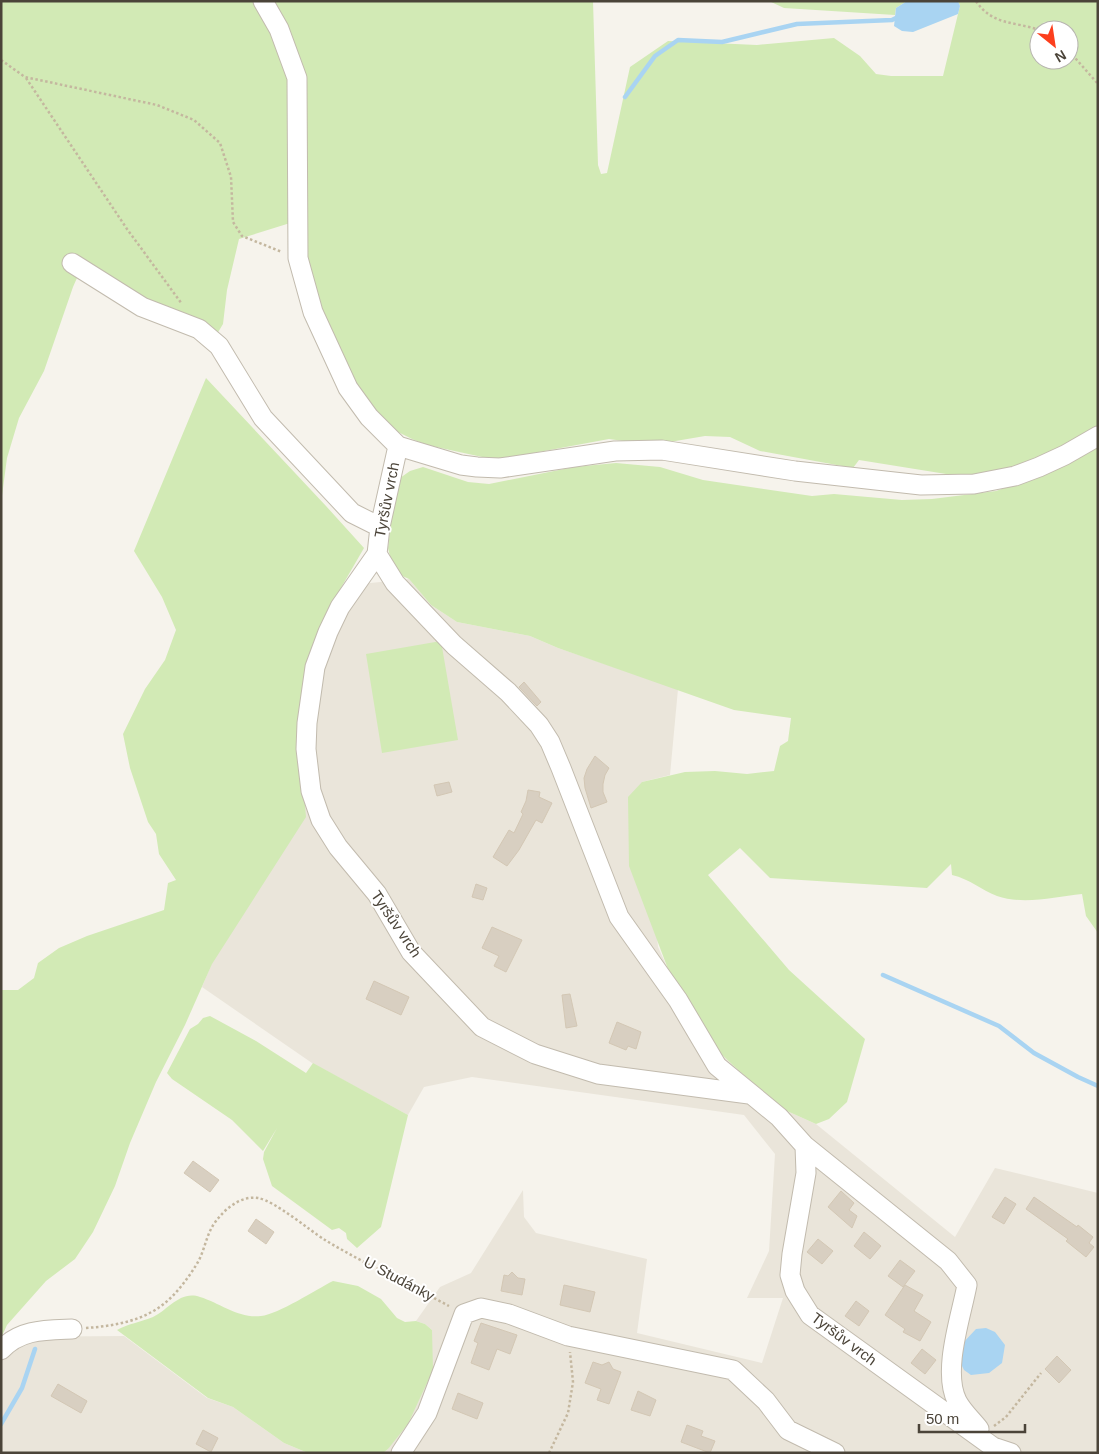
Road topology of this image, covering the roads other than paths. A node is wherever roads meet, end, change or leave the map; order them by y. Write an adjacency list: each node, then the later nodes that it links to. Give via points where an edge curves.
1 (263, 1): 4 (street, via 279,29 297,78 298,258 313,312 348,388 369,417)
2 (72, 263): 5 (street, via 142,307 199,329 219,346 263,418 352,513)
3 (1098, 436): 4 (street, via 1065,455 1015,476 974,484 921,485 795,471 662,450 615,451 500,468 461,465)
4 (398, 446): 5 (street, Tyršův vrch)
5 (380, 528): 6 (street, Tyršův vrch)
6 (377, 554): 7 (street, Tyršův vrch, via 395,583 454,645 508,692 539,725 561,768 619,917 678,1000 717,1066); 7 (street, Tyršův vrch, via 340,608 315,667 306,749 314,802 330,836 377,894 411,952 482,1027 535,1054 598,1074)
7 (749, 1094): 8 (street, Tyršův vrch, via 779,1117)
8 (805, 1146): 11 (street, via 948,1261 967,1285 952,1360 952,1381 957,1401); 11 (street, Tyršův vrch, via 806,1173 790,1275 800,1301 810,1315)
9 (72, 1329): 10 (street, via 24,1334)
10 (1, 1350)
11 (993, 1447)
12 (401, 1453): 13 (street, via 427,1412 464,1314 481,1308 568,1336 733,1370 766,1401 788,1430)
13 (836, 1453)

